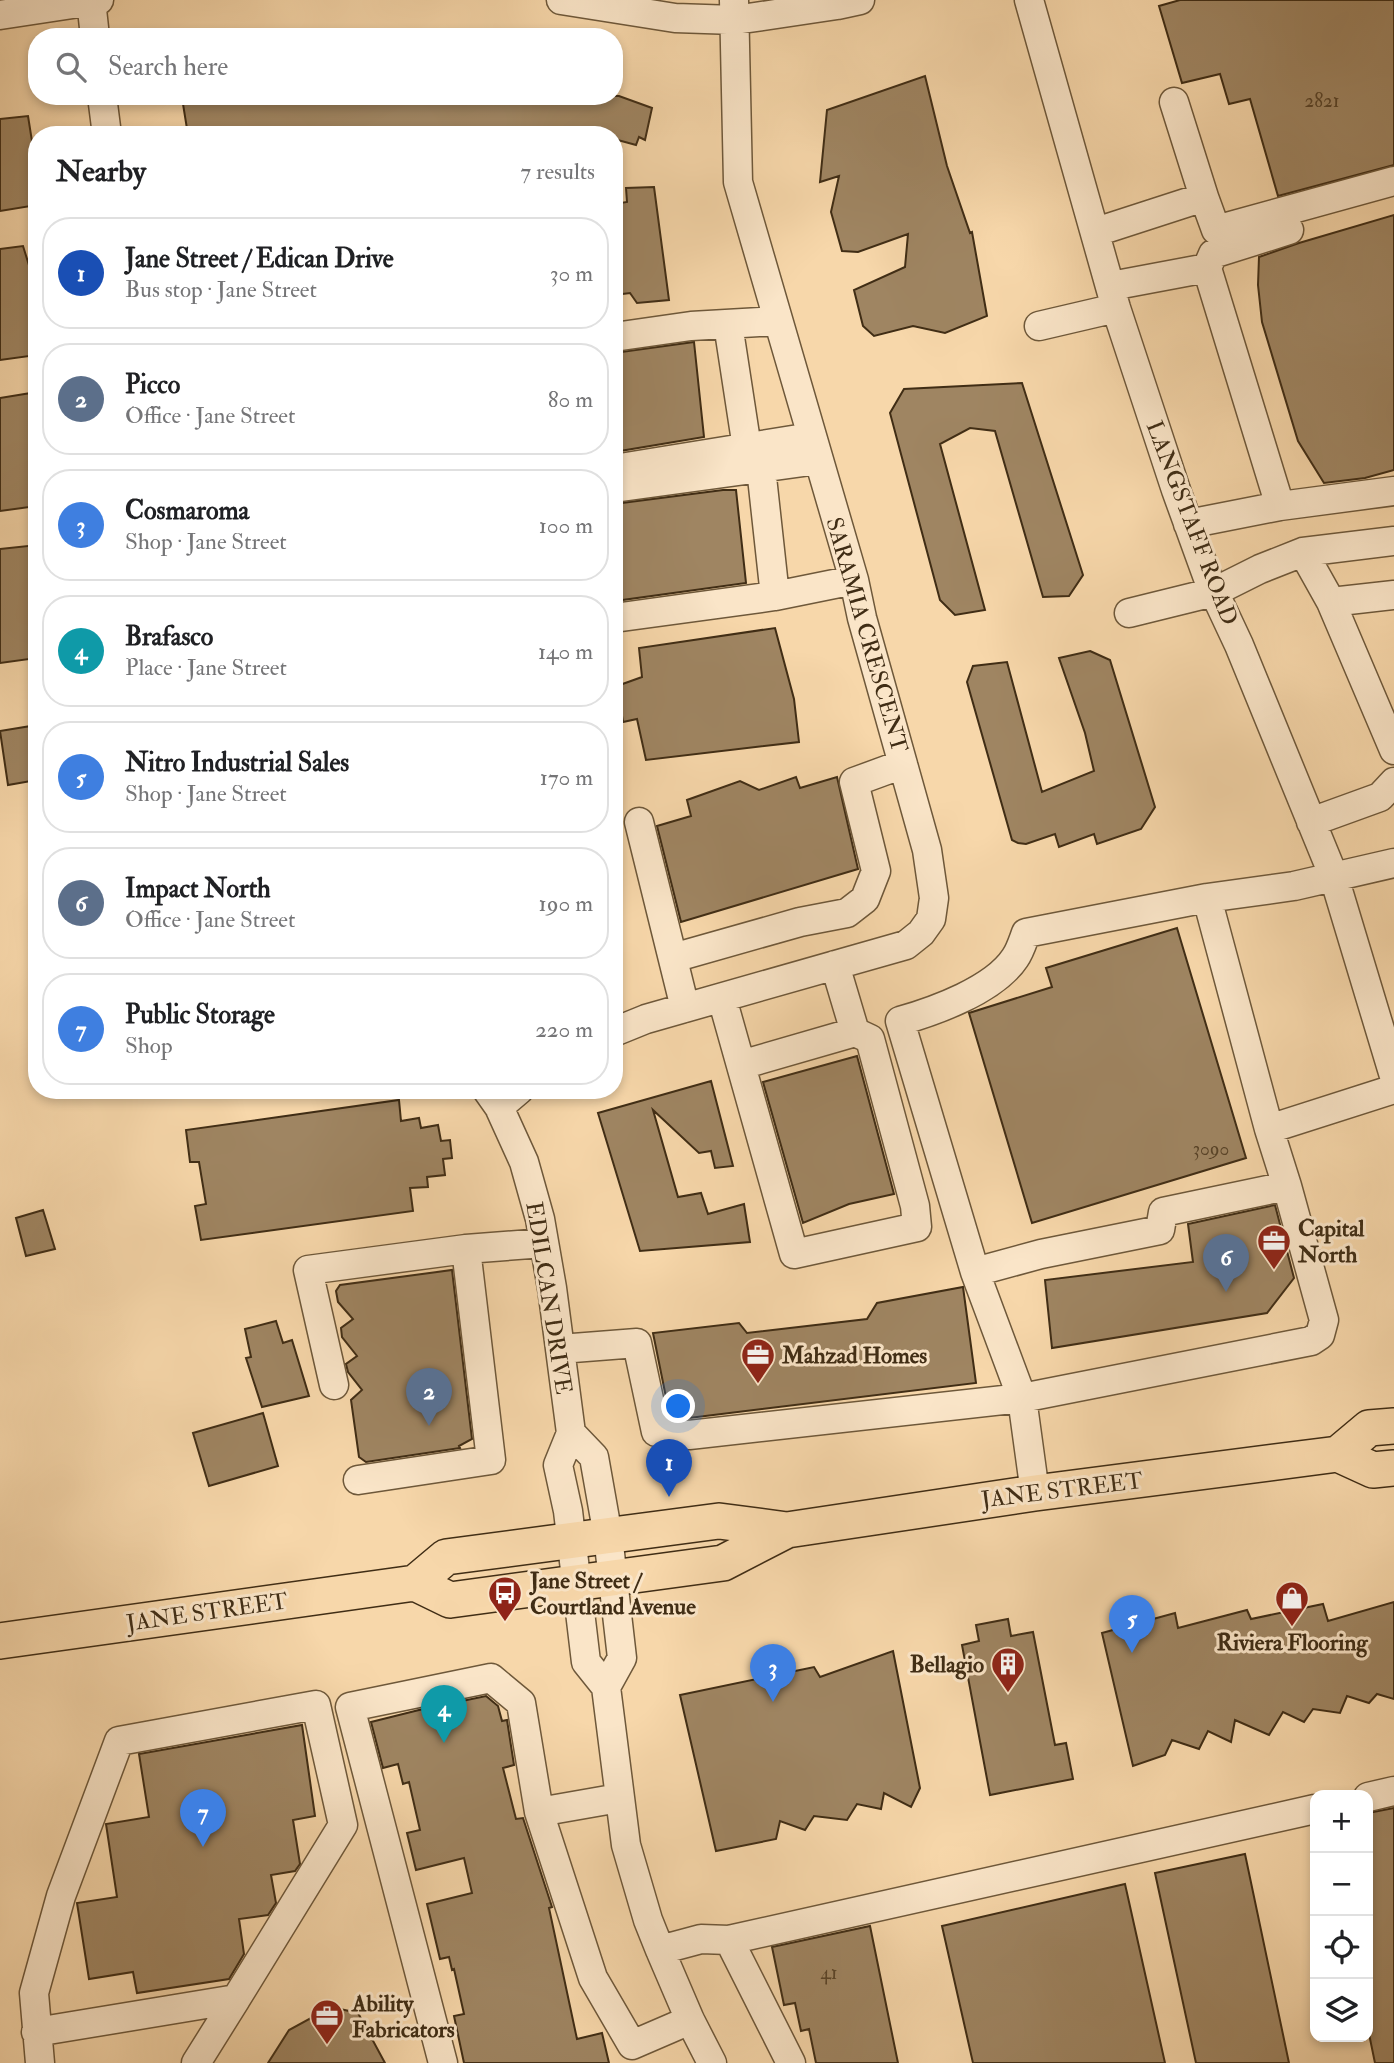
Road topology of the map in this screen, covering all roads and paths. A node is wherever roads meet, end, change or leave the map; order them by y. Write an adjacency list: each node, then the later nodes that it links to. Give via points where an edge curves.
1 (561, 0): 5 (street, via 675,18)
2 (860, 0): 6 (street)
3 (1029, 0): 15 (street, LANGSTAFF ROAD)
4 (93, 1): 7 (street); 8 (street)
5 (688, 9): 6 (street)
6 (734, 10): 18 (street, SARAMIA CRESCENT, via 738,182)
7 (0, 15)
8 (94, 28)
9 (1174, 102): 13 (street)
10 (103, 105): 11 (street)
11 (106, 126)
12 (1394, 181): 13 (street, via 1216,230)
13 (1204, 197): 15 (street)
14 (1394, 200): 16 (street, via 1213,254)
15 (1096, 232): 17 (street, LANGSTAFF ROAD)
16 (1207, 268): 17 (street); 27 (street)
17 (1113, 297): 20 (street); 28 (street, LANGSTAFF ROAD)
18 (779, 321): 19 (street); 22 (street, SARAMIA CRESCENT)
19 (728, 324): 21 (street); 23 (street)
20 (1039, 326)
21 (623, 336)
22 (814, 449): 23 (street); 31 (street, SARAMIA CRESCENT)
23 (754, 458): 24 (street); 25 (street); 34 (street)
24 (623, 468)
25 (623, 486)
26 (1394, 491): 27 (street)
27 (1280, 506): 28 (street)
28 (1188, 524): 32 (street, LANGSTAFF ROAD)
29 (1394, 541): 30 (street)
30 (1303, 552): 32 (street); 35 (street)
31 (854, 580): 34 (street); 39 (street, SARAMIA CRESCENT)
32 (1214, 592): 36 (street); 42 (street, LANGSTAFF ROAD)
33 (1394, 595): 35 (street)
34 (775, 596): 37 (street)
35 (1331, 602): 38 (street)
36 (1129, 613)
37 (623, 617)
38 (1394, 750)
39 (903, 764): 46 (street, via 854,782 876,871 865,899 847,913); 47 (street, SARAMIA CRESCENT, via 927,850 934,898 930,919 906,945)
40 (1394, 782): 42 (street, via 1380,797)
41 (639, 822): 46 (street)
42 (1311, 822): 44 (street, LANGSTAFF ROAD)
43 (1394, 863): 44 (street)
44 (1334, 877): 45 (street); 53 (street, LANGSTAFF ROAD)
45 (1207, 898): 56 (street); 60 (street, via 1026,933 1015,959 978,990 933,1012 900,1021)
46 (673, 958): 49 (street)
47 (835, 965): 48 (street, SARAMIA CRESCENT); 51 (street)
48 (723, 998): 49 (street, SARAMIA CRESCENT); 52 (street)
49 (685, 1008): 50 (street, SARAMIA CRESCENT)
50 (623, 1028)
51 (855, 1032): 52 (street); 52 (street, via 870,1038 915,1206 916,1227 794,1254)
52 (741, 1065)
53 (1394, 1076)
54 (1394, 1089): 56 (street)
55 (503, 1099): 58 (street, EDILCAN DRIVE)
56 (1269, 1129): 57 (street)
57 (1287, 1186): 60 (street, via 1163,1212 1160,1230); 63 (street, via 1324,1321 1320,1335 1311,1341)
58 (544, 1243): 59 (street); 61 (street, EDILCAN DRIVE)
59 (466, 1250): 62 (street, via 308,1270); 68 (street, via 491,1460)
60 (975, 1272): 63 (street)
61 (560, 1349): 63 (street, via 637,1343 656,1432 689,1434); 65 (street, EDILCAN DRIVE)
62 (334, 1385)
63 (1022, 1398): 69 (street)
64 (1394, 1426): 66 (main road, via 1369,1428)
65 (571, 1433): 71 (street, via 594,1457); 72 (street, EDILCAN DRIVE, via 558,1465)
66 (1338, 1454): 67 (main road, via 1373,1470); 69 (main road, JANE STREET)
67 (1394, 1468)
68 (358, 1480)
69 (1035, 1493): 70 (main road, JANE STREET)
70 (787, 1530): 71 (main road, JANE STREET, via 719,1521); 73 (main road, JANE STREET, via 723,1563)
71 (608, 1536): 72 (main road, JANE STREET); 73 (street)
72 (572, 1541): 74 (street, EDILCAN DRIVE); 75 (main road, JANE STREET, via 446,1557)
73 (613, 1577): 74 (main road, JANE STREET); 77 (street, via 622,1658)
74 (577, 1582): 75 (main road, JANE STREET, via 450,1600); 77 (street, EDILCAN DRIVE, via 586,1662)
75 (415, 1583): 76 (main road, JANE STREET)
76 (0, 1641)
77 (606, 1687): 80 (street)
78 (1394, 1791): 79 (street)
79 (1373, 1796)
80 (619, 1798): 82 (street); 84 (street, via 626,1845)
81 (1310, 1810): 83 (street)
82 (539, 1812): 88 (street, via 593,1978); 91 (street, via 521,1703 491,1678 350,1707)
83 (729, 1940): 84 (street, via 701,1939); 93 (street)
84 (660, 1950): 86 (street)
85 (236, 1998): 87 (street); 87 (street, via 343,1825 316,1705 119,1741 61,1896 34,1993); 90 (street)
86 (690, 2020): 88 (street); 92 (street)
87 (36, 2032): 89 (street)
88 (636, 2054)
89 (40, 2063)
90 (197, 2063)
91 (443, 2063)
92 (712, 2063)
93 (791, 2063)

